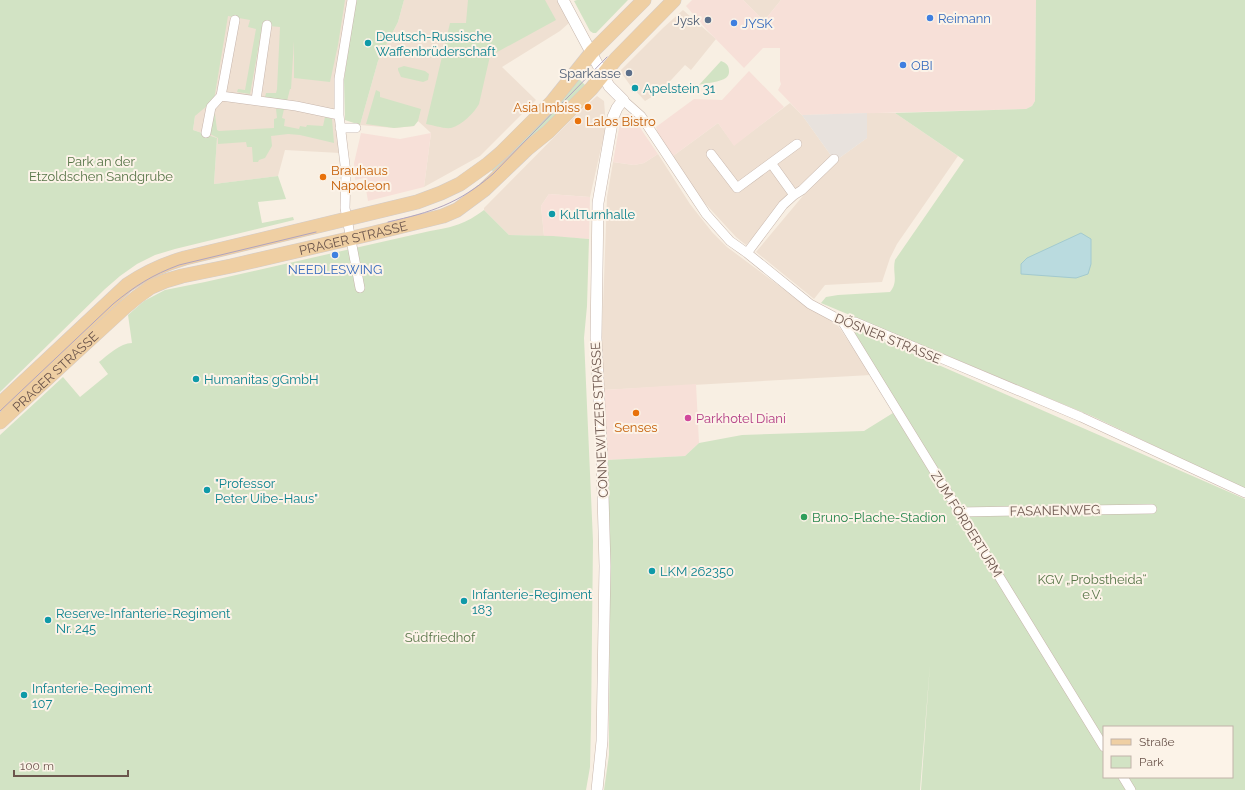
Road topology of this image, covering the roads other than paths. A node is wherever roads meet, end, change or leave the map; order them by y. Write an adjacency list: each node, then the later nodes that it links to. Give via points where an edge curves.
1 (352, 0): 11 (street, via 339,79)
2 (563, 0): 7 (street)
3 (644, 0): 7 (main road, PRAGER STRASSE)
4 (674, 0): 7 (main road, PRAGER STRASSE, via 616,59)
5 (235, 20): 8 (street)
6 (267, 25): 9 (street)
7 (598, 63): 10 (street, via 609,86); 20 (main road, PRAGER STRASSE, via 552,102 501,153 473,175 441,193 417,202); 21 (main road, PRAGER STRASSE, via 591,88 548,132 484,190 457,210 443,216)
8 (221, 96): 9 (street); 14 (street, via 211,107)
9 (256, 100): 11 (street)
10 (623, 100): 22 (street, DÖSNER STRASSE, via 641,116 706,214 730,241); 32 (street, CONNEWITZER STRASSE, via 613,117 598,203 596,338 605,593 602,741)
11 (339, 114): 12 (street)
12 (340, 128): 13 (street); 20 (street, via 346,173)
13 (356, 128)
14 (206, 133)
15 (797, 144): 18 (street)
16 (711, 154): 18 (street, via 737,188)
17 (834, 159): 19 (street)
18 (771, 163): 19 (street)
19 (794, 195): 22 (street, via 783,205)
20 (347, 218): 21 (street); 25 (main road, PRAGER STRASSE, via 185,258 143,274 127,285)
21 (350, 238): 23 (street); 26 (main road, PRAGER STRASSE, via 182,276 151,287 136,297)
22 (747, 253): 24 (street, DÖSNER STRASSE, via 810,304)
23 (360, 288)
24 (842, 321): 27 (street, DÖSNER STRASSE, via 855,322 1075,414); 29 (street, ZUM FÖRDERTURM)
25 (0, 404)
26 (0, 422)
27 (1245, 493)
28 (1152, 509): 29 (street, FASANENWEG)
29 (959, 512): 30 (street, ZUM FÖRDERTURM)
30 (1103, 745)
31 (1124, 778): 33 (street)
32 (597, 790)
33 (1131, 790)

